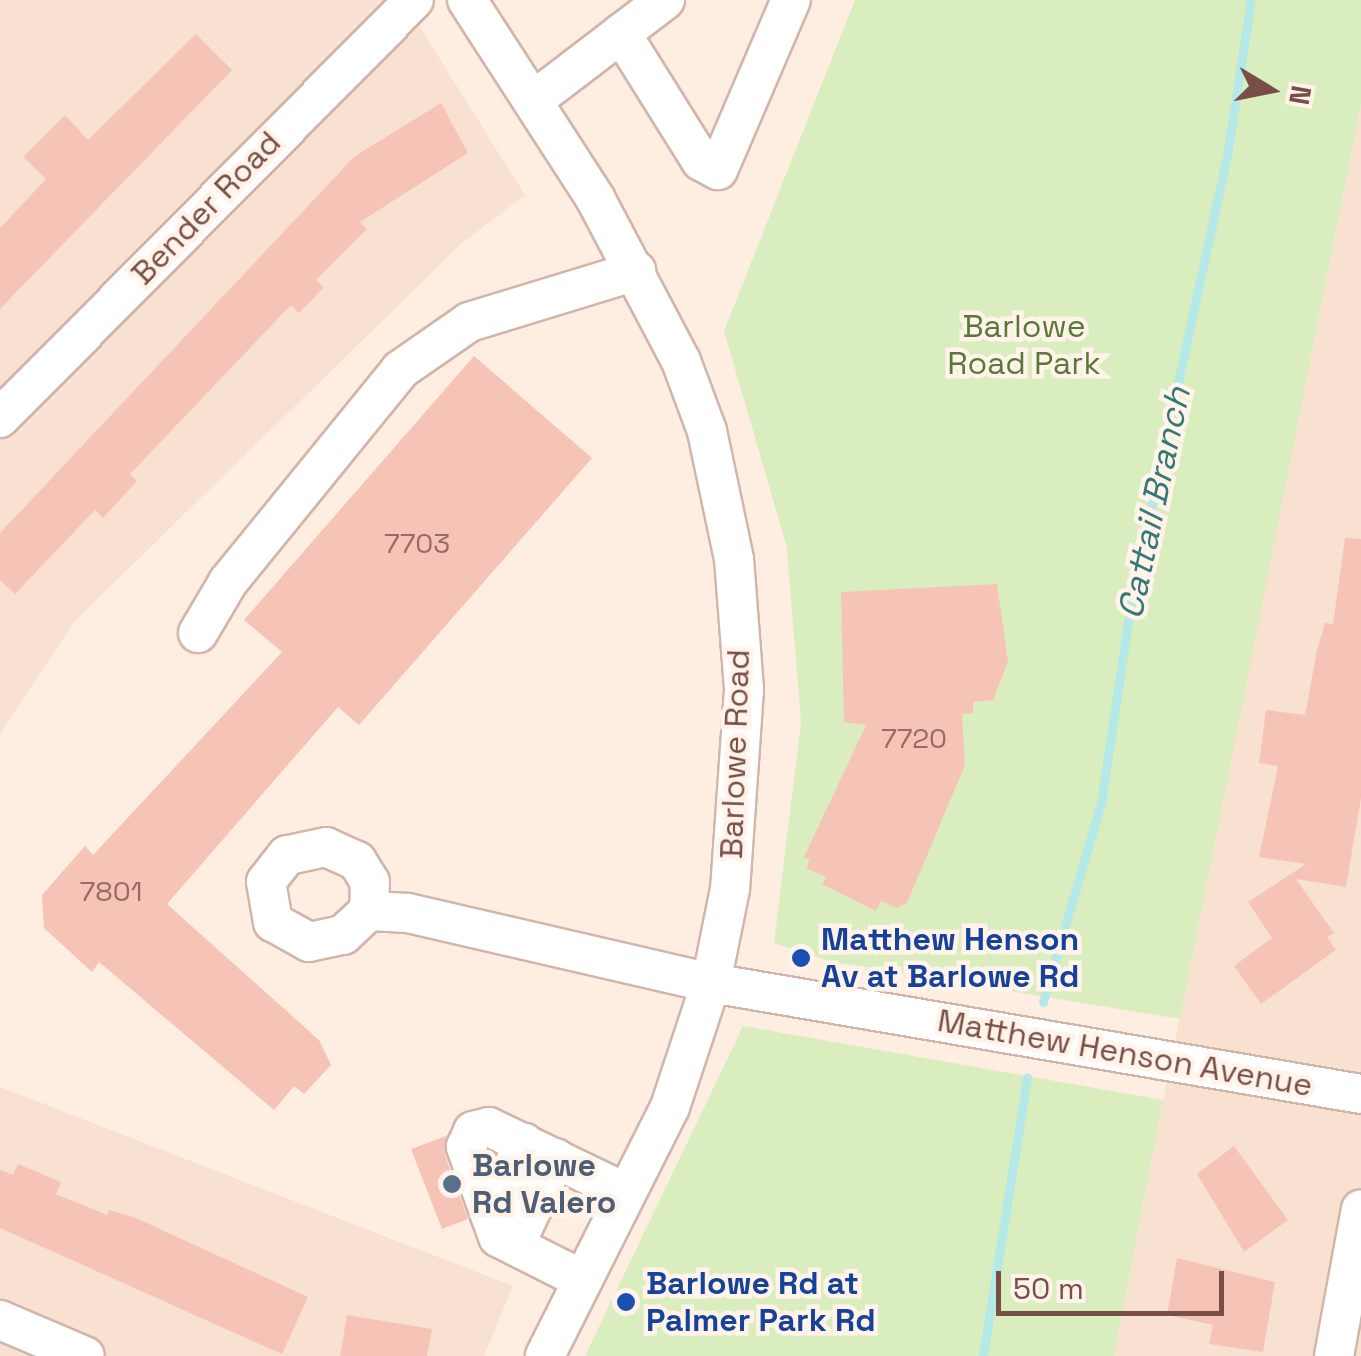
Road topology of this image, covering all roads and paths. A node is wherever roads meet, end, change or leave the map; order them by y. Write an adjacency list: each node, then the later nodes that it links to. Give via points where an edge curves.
1 (414, 0): 8 (street, Bender Road)
2 (468, 0): 6 (street, Barlowe Road)
3 (665, 0): 5 (street)
4 (791, 0): 5 (street, via 718,170 701,162)
5 (621, 34): 6 (street)
6 (534, 100): 7 (street, Barlowe Road)
7 (636, 271): 9 (street, via 469,322 400,370 228,582); 11 (street, Barlowe Road, via 707,431 734,559 744,690 730,889)
8 (0, 418)
9 (198, 633)
10 (370, 911): 11 (street, Matthew Henson Avenue, via 408,912)
11 (711, 983): 12 (street, Matthew Henson Avenue); 14 (street, Barlowe Road, via 670,1107)
12 (1361, 1094)
13 (540, 1151): 14 (street); 16 (street); 16 (street, via 489,1126 473,1131 466,1147); 17 (street)
14 (626, 1192): 18 (street, Barlowe Road)
15 (1361, 1209): 22 (street)
16 (490, 1215): 17 (street, via 498,1237)
17 (515, 1245): 18 (street)
18 (584, 1280): 21 (street, Barlowe Road)
19 (0, 1320): 20 (street)
20 (85, 1356)
21 (545, 1356)
22 (1334, 1356)

